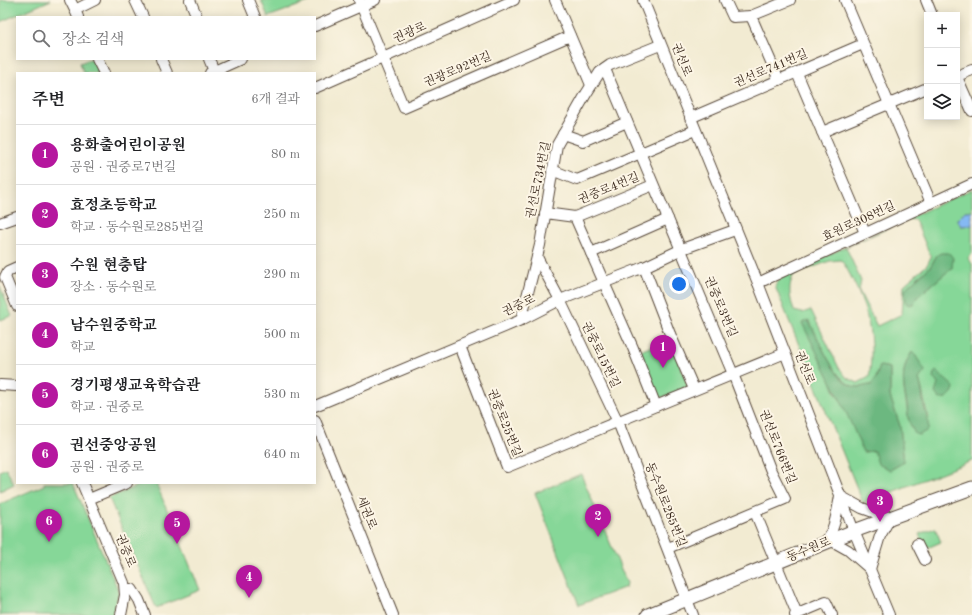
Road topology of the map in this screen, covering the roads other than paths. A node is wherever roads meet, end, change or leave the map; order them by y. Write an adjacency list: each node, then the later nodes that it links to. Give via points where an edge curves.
1 (70, 0): 16 (street)
2 (95, 0): 16 (street)
3 (135, 0): 17 (street)
4 (190, 0): 18 (street)
5 (248, 0): 19 (street)
6 (375, 0): 14 (street)
7 (514, 0): 25 (street, 권광로)
8 (554, 0): 22 (street)
9 (643, 0): 24 (street, 권선로)
10 (725, 0): 20 (street, via 733,17)
11 (790, 0): 20 (street)
12 (845, 0): 23 (street)
13 (926, 0): 15 (street)
14 (360, 3): 21 (street); 25 (street)
15 (931, 12)
16 (76, 13)
17 (143, 16)
18 (197, 16)
19 (255, 16)
20 (751, 16): 37 (street)
21 (316, 25)
22 (570, 36): 25 (street, 권광로92번길, via 404,108); 39 (street)
23 (863, 44): 35 (street, 권선로741번길); 42 (street)
24 (660, 45): 30 (street, 권선로734번길); 44 (street, 권선로)
25 (384, 59): 40 (street, 권광로)
26 (98, 60): 32 (street)
27 (161, 60): 33 (street)
28 (209, 60): 34 (street)
29 (229, 61): 34 (street)
30 (605, 69): 39 (street, 권선로734번길); 45 (street, 권중로4번길)
31 (972, 70): 36 (street)
32 (104, 72)
33 (167, 72)
34 (212, 72)
35 (797, 73): 37 (street, 권선로741번길); 47 (street)
36 (960, 75)
37 (779, 80): 44 (street, 권선로741번길)
38 (960, 83): 43 (street)
39 (592, 85): 48 (street, 권선로734번길)
40 (316, 88)
41 (924, 89): 42 (street)
42 (888, 104): 47 (street); 53 (street)
43 (972, 110)
44 (690, 118): 46 (street, 권선로)
45 (627, 122): 48 (street, via 583,140); 49 (street, 권중로4번길)
46 (695, 130): 49 (street); 59 (street, 권선로)
47 (822, 132): 60 (street)
48 (564, 134): 50 (street, 권선로734번길, via 558,145)
49 (640, 154): 50 (street, 권중로4번길, via 577,180); 52 (street, 권중로4번길)
50 (552, 170): 54 (street, 권선로734번길)
51 (972, 184): 53 (street, 효원로308번길)
52 (653, 185): 56 (street, 권중로4번길); 57 (street, 권중로4번길)
53 (931, 203): 60 (street, 효원로308번길)
54 (545, 213): 56 (street); 63 (street, 권선로734번길)
55 (16, 217): 58 (street)
56 (575, 217): 62 (street)
57 (668, 219): 61 (street, 권중로4번길); 62 (street)
58 (0, 223)
59 (735, 230): 61 (street, 권중로); 67 (street, 권선로)
60 (865, 233): 67 (street, 효원로308번길)
61 (682, 249): 64 (street, 권중로); 73 (street, 권중로3번길)
62 (590, 253): 66 (street)
63 (537, 257): 68 (street, 권중로15번길); 70 (street, 권선로734번길)
64 (644, 267): 66 (street, 권중로); 76 (street)
65 (16, 268): 69 (street, via 8,272 5,277)
66 (605, 282): 68 (street, 권중로); 78 (street)
67 (758, 283): 72 (street, 권선로)
68 (560, 300): 70 (street, 권중로); 80 (street, 권중로15번길)
69 (16, 304)
70 (521, 320): 71 (street, 권중로)
71 (460, 346): 77 (street, 권중로); 80 (street, 권중로25번길, via 507,467)
72 (785, 353): 73 (street); 84 (street, 권선로)
73 (733, 374): 76 (street); 86 (street, 권선로766번길, via 785,500)
74 (0, 385): 75 (street)
75 (16, 386)
76 (694, 389): 78 (street)
77 (316, 406)
78 (656, 406): 80 (street)
79 (316, 422): 99 (street, 세권로)
80 (618, 422): 91 (street, 동수원로285번길)
81 (82, 484): 85 (street, 권중로)
82 (125, 484): 85 (street)
83 (972, 488): 87 (main road, 동수원로)
84 (840, 496): 87 (street, via 862,508); 88 (street, 권선로); 89 (street)
85 (89, 499): 95 (street, 권중로)
86 (755, 512): 91 (street); 93 (street)
87 (890, 518): 88 (main road, 동수원로); 94 (street, via 880,536)
88 (854, 531): 89 (main road, 동수원로); 94 (street, 권선로)
89 (828, 542): 93 (main road, 동수원로); 94 (street, via 848,550)
90 (918, 544): 92 (street)
91 (668, 548): 96 (street, 동수원로285번길)
92 (925, 560)
93 (776, 563): 96 (main road, 동수원로); 102 (street)
94 (870, 569): 104 (street, 권선로)
95 (124, 588): 97 (street, 권중로); 98 (street, via 132,589)
96 (687, 599): 100 (main road, 동수원로); 101 (street, 동수원로285번길)
97 (121, 615)
98 (145, 615)
99 (394, 615)
100 (648, 615)
101 (693, 615)
102 (796, 615): 103 (street, via 826,602)
103 (832, 615)
104 (889, 615)

